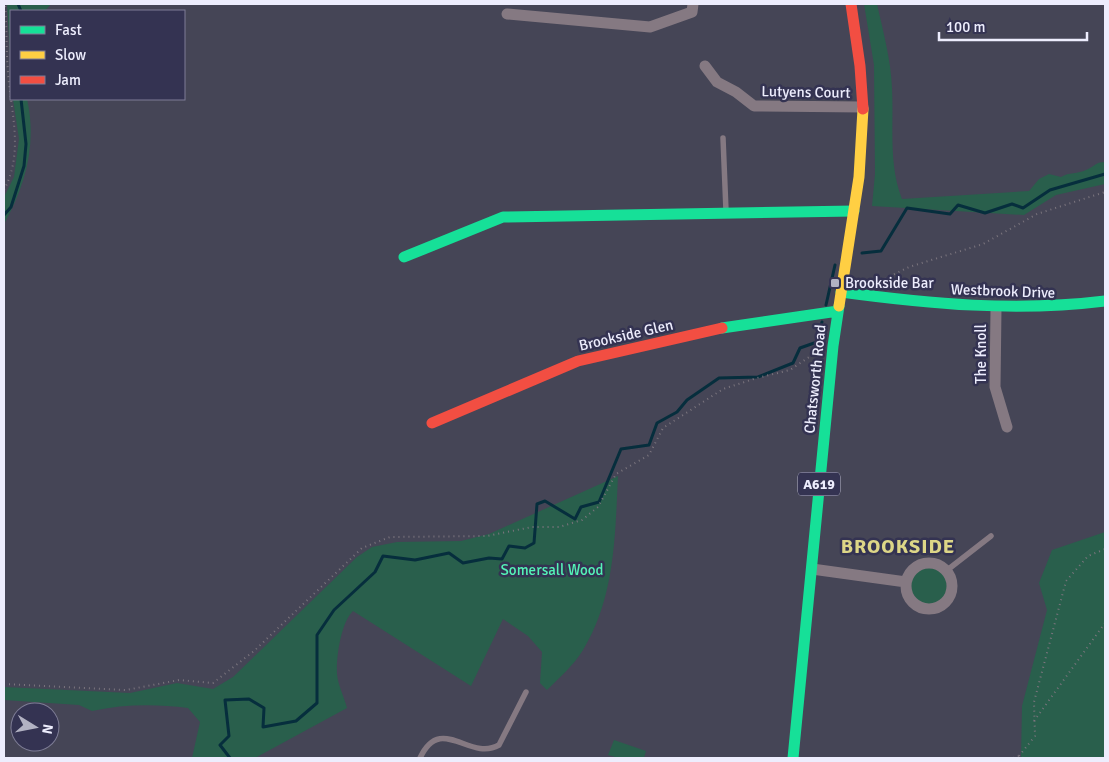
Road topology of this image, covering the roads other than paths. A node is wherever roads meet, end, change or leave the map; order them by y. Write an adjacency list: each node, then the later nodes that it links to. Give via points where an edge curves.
1 (693, 4): 3 (street, via 692,12 650,27)
2 (851, 4): 5 (main road, Chatsworth Road / A619)
3 (508, 14)
4 (705, 66): 5 (street, Lutyens Court, via 717,82 754,106)
5 (863, 107): 8 (main road, Chatsworth Road / A619)
6 (723, 138): 7 (lane)
7 (726, 211): 8 (main road); 9 (main road, via 503,217)
8 (854, 211): 10 (main road, Chatsworth Road / A619)
9 (404, 257)
10 (841, 292): 12 (main road, Westbrook Drive); 13 (main road, Chatsworth Road / A619)
11 (1105, 300): 12 (main road, Westbrook Drive, via 1064,307)
12 (996, 309): 15 (street, The Knoll, via 995,387)
13 (838, 312): 14 (main road, Brookside Glen, via 739,324 578,361); 17 (main road, Chatsworth Road / A619)
14 (432, 423)
15 (1007, 427)
16 (990, 536): 18 (lane)
17 (812, 569): 19 (street); 22 (main road, Chatsworth Road / A619)
18 (946, 571): 19 (street, via 934,564 919,565); 19 (street, via 950,577 951,592 948,599 935,608 913,603)
19 (906, 582)
20 (526, 692): 21 (lane, via 499,745 492,750 478,752 444,739 432,741)
21 (420, 758)
22 (793, 758)

